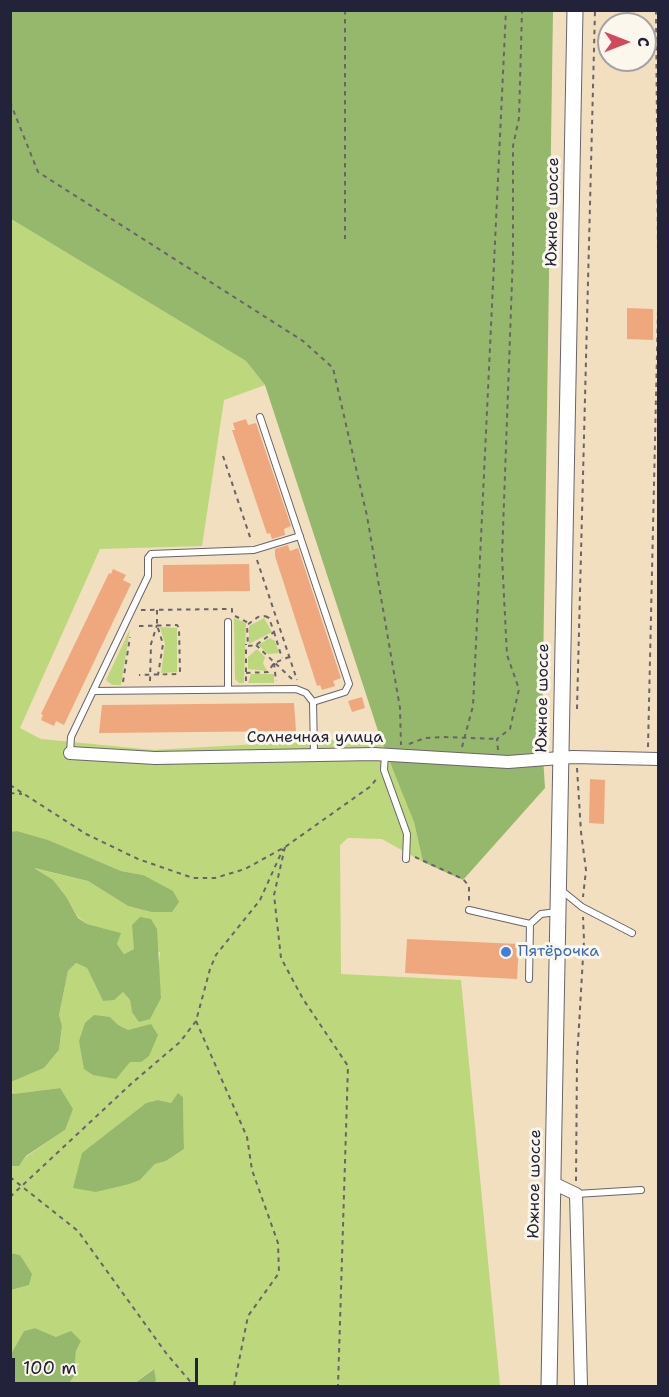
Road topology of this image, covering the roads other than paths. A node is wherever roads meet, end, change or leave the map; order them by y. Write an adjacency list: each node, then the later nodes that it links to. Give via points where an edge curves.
1 (575, 10): 11 (street, Южное шоссе)
2 (260, 417): 3 (lane)
3 (300, 536): 6 (lane, via 254,550 151,554 148,576); 7 (lane, via 349,684 345,692)
4 (230, 624): 5 (lane)
5 (228, 689): 6 (lane); 7 (lane, via 296,689)
6 (93, 690): 8 (lane, via 71,737)
7 (313, 702): 9 (lane)
8 (70, 753): 9 (street, Солнечная улица, via 155,758)
9 (314, 753): 10 (street, Солнечная улица)
10 (385, 754): 11 (street, Солнечная улица, via 527,762); 13 (lane, via 384,770 407,834)
11 (567, 757): 12 (street, Солнечная улица); 14 (street, Южное шоссе)
12 (653, 758)
13 (406, 859)
14 (558, 888): 16 (street, Южное шоссе); 18 (lane)
15 (469, 910): 17 (lane)
16 (558, 912): 17 (lane, via 541,914); 20 (street, Южное шоссе)
17 (530, 924): 19 (lane)
18 (632, 933)
19 (529, 979)
20 (553, 1183): 22 (street); 23 (street, Южное шоссе)
21 (641, 1190): 22 (lane)
22 (576, 1194): 24 (street)
23 (549, 1386)
24 (581, 1386)

